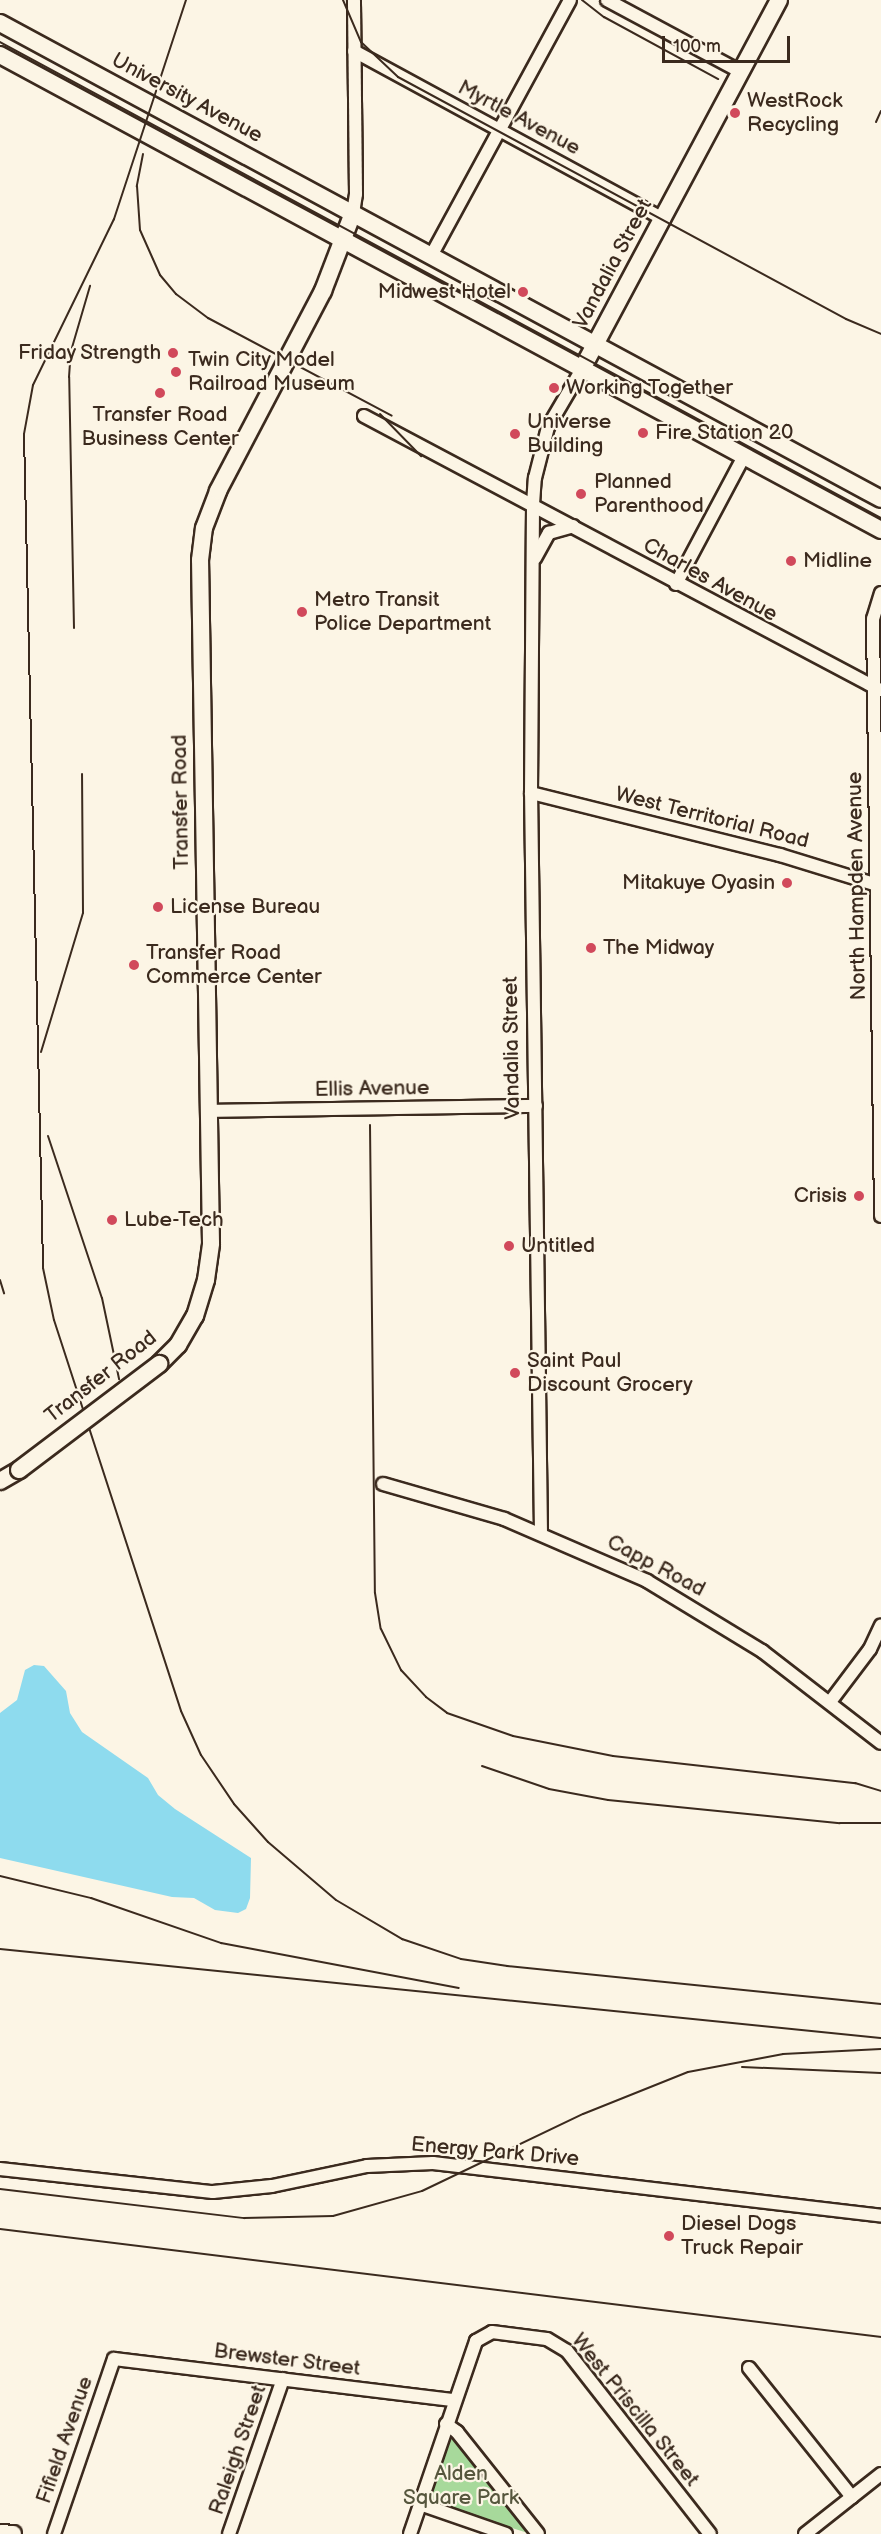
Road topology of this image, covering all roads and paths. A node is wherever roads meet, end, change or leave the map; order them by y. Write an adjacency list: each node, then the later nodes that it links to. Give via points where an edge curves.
1 (354, 0): 6 (street)
2 (570, 0): 9 (street)
3 (607, 0): 8 (street)
4 (779, 0): 8 (main road, Vandalia Street)
5 (0, 23): 10 (main road, University Avenue)
6 (354, 51): 9 (street, Myrtle Avenue); 10 (street)
7 (0, 55): 12 (main road)
8 (741, 72): 11 (main road, Vandalia Street)
9 (499, 129): 11 (street, Myrtle Avenue); 13 (street)
10 (353, 213): 12 (main road, Transfer Road); 13 (main road, University Avenue)
11 (664, 219): 14 (main road, Vandalia Street)
12 (343, 240): 15 (main road); 29 (main road, Transfer Road, via 302,334 218,491 204,528 200,570)
13 (431, 256): 14 (main road, University Avenue)
14 (595, 345): 15 (main road, Vandalia Street); 18 (main road, University Avenue)
15 (582, 369): 17 (main road); 19 (street, Vandalia Street, via 548,427 535,478)
16 (364, 416): 19 (street, Charles Avenue)
17 (744, 456): 21 (main road); 23 (street)
18 (881, 499)
19 (533, 504): 20 (street, Charles Avenue); 22 (street, Vandalia Street)
20 (573, 526): 22 (street, Vandalia Street, via 549,533); 23 (street, Charles Avenue)
21 (881, 530)
22 (533, 562): 26 (street, Vandalia Street)
23 (676, 584): 25 (street, Charles Avenue)
24 (881, 592): 25 (street, North Hampden Avenue, via 873,619)
25 (878, 689): 27 (street, North Hampden Avenue)
26 (531, 793): 27 (street, West Territorial Road, via 780,855); 28 (street, Vandalia Street)
27 (879, 886): 30 (street, North Hampden Avenue)
28 (536, 1106): 29 (street, Ellis Avenue); 34 (street, Vandalia Street)
29 (209, 1111): 32 (main road, Transfer Road, bridge, via 211,1243 206,1280 186,1332 159,1364)
30 (880, 1181): 31 (street, North Hampden Avenue)
31 (881, 1216)
32 (0, 1481)
33 (382, 1484): 34 (street, Capp Road)
34 (541, 1533): 36 (street, Capp Road, via 690,1605 762,1651)
35 (881, 1625): 36 (street, via 870,1649)
36 (830, 1702): 37 (street, Capp Road)
37 (881, 1743)
38 (0, 2169): 39 (street, Energy Park Drive, via 213,2192 272,2186 367,2166 434,2163)
39 (881, 2216)
40 (114, 2359): 42 (street, Brewster Street); 50 (street, Fifield Avenue)
41 (749, 2368): 46 (street)
42 (283, 2379): 43 (street, Brewster Street); 51 (street, Raleigh Street)
43 (455, 2400): 44 (street); 55 (street, West Priscilla Street, via 479,2336 492,2332 547,2339 567,2351)
44 (446, 2424): 47 (street); 54 (street, via 457,2432)
45 (881, 2474): 46 (street)
46 (852, 2497): 56 (street)
47 (420, 2504): 52 (street); 53 (street)
48 (0, 2533): 49 (main road)
49 (13, 2534)
50 (54, 2534)
51 (229, 2534)
52 (410, 2534)
53 (506, 2534)
54 (538, 2534)
55 (710, 2534)
56 (805, 2534)

